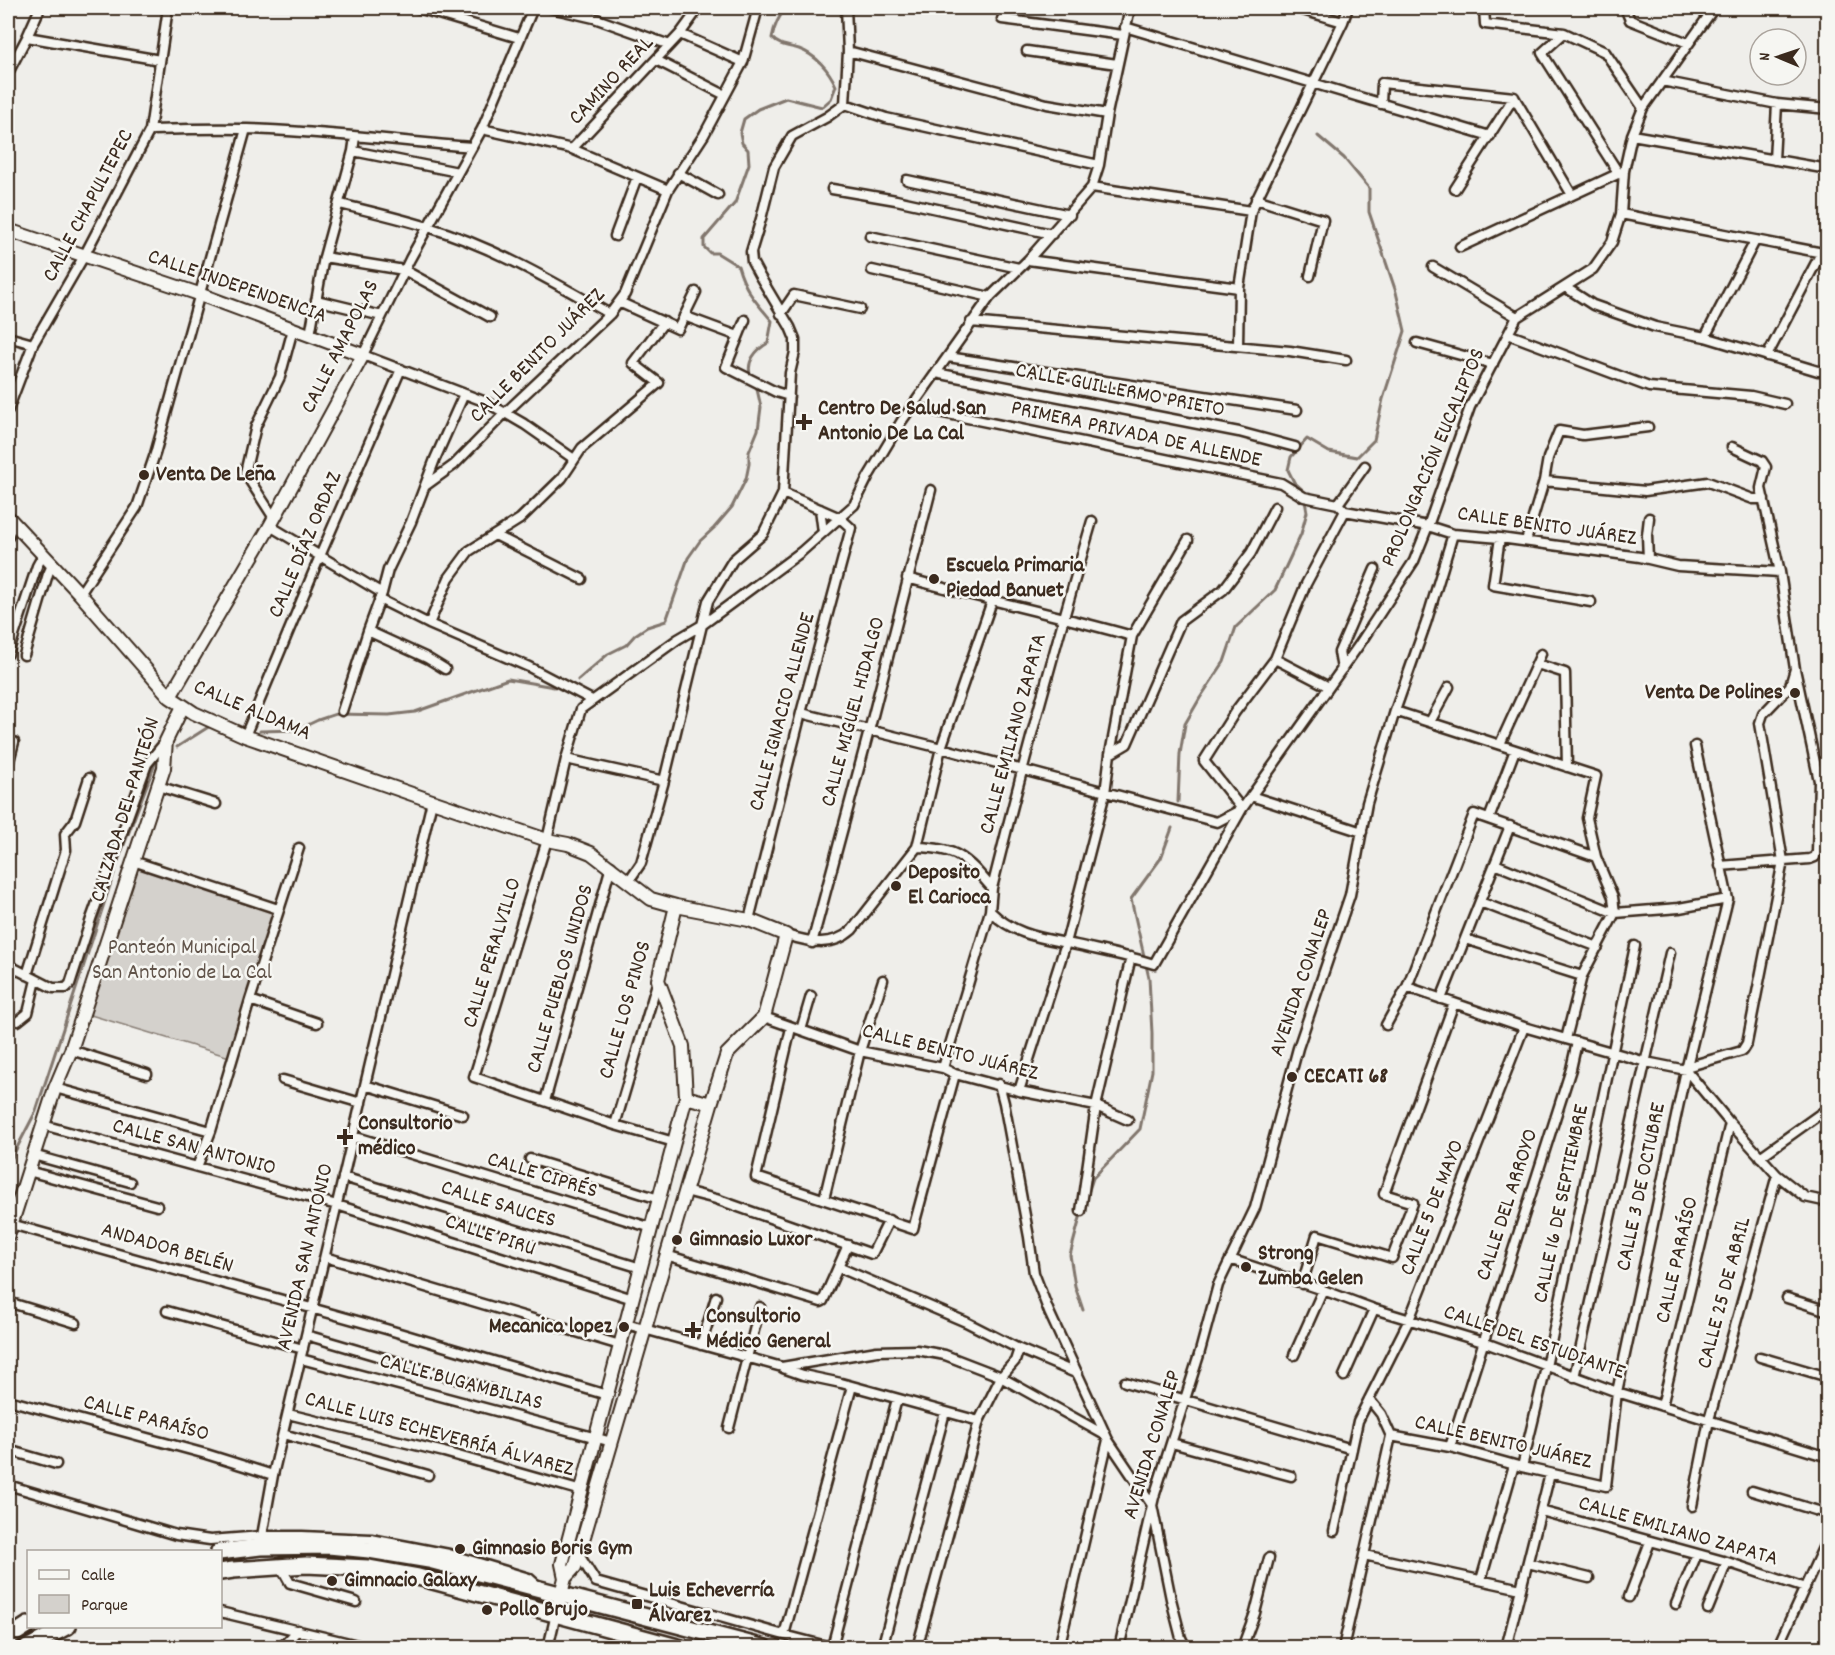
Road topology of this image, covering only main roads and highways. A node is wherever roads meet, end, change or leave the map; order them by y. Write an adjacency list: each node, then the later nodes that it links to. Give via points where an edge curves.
1 (222, 1550): 8 (highway, via 261,1541 329,1546 370,1544)
2 (222, 1572): 7 (highway, via 306,1565 368,1568 418,1577)
3 (27, 1626): 5 (highway)
4 (64, 1628): 6 (highway)
5 (8, 1636)
6 (27, 1647)
7 (681, 1647)
8 (765, 1647)

